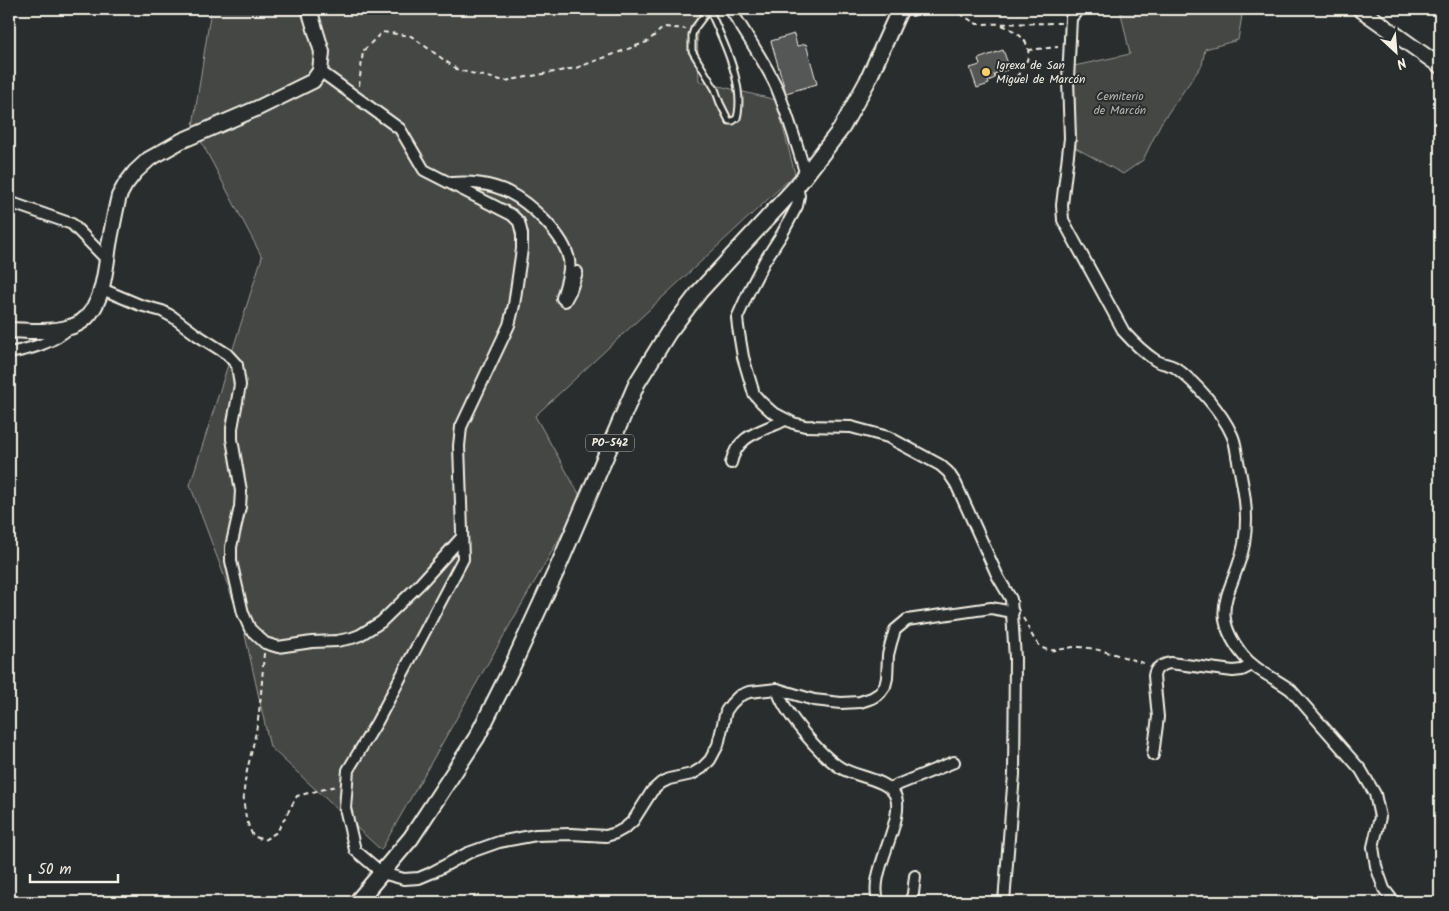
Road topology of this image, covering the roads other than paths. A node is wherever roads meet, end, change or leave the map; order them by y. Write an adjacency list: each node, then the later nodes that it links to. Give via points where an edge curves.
1 (309, 9): 8 (street, via 322,52)
2 (730, 9): 9 (street, via 775,86 794,134)
3 (1082, 9): 22 (street, via 1071,18 1070,138 1062,205 1064,220 1124,332 1136,346 1156,361 1175,368 1198,389 1226,422 1234,438 1246,502 1244,544 1224,609 1224,621 1226,630)
4 (1360, 9): 7 (street)
5 (903, 13): 9 (main road, PO-542, via 841,129)
6 (694, 29): 6 (lane, via 692,51 715,89 729,121 733,121 740,110 734,74 729,53 709,9)
7 (1440, 66)
8 (320, 71): 10 (street, via 400,129 424,170); 12 (street, via 300,88 181,141 135,172 119,196)
9 (801, 181): 18 (street, via 791,220 757,275 738,318 743,357 754,394); 27 (main road, PO-542, via 700,291 668,333 637,383 512,669 477,737 411,838)
10 (451, 183): 13 (street, via 471,183 507,192 532,209 555,232 569,261 562,298 565,301); 20 (street, via 512,215 519,222 522,234 509,325 461,427)
11 (9, 202): 12 (street, via 72,224)
12 (107, 260): 14 (street)
13 (577, 272)
14 (102, 289): 15 (street, via 91,311); 20 (street, via 173,317 227,354 237,366 240,385 232,440 240,507 231,561 243,614 250,629 265,643 278,647 337,641 360,634 394,609)
15 (70, 327): 16 (street); 17 (street, via 50,341)
16 (9, 330)
17 (9, 353)
18 (785, 420): 19 (street, via 759,430 736,447); 21 (street, via 805,426 851,427 870,431 940,464 956,484 1011,599)
19 (732, 463)
20 (462, 537): 27 (street, via 463,559 348,770 345,808 355,850)
21 (1013, 612): 23 (street, via 991,608 907,620 895,630 890,643 885,686 880,693 860,702 814,700); 32 (street, via 1014,774)
22 (1252, 665): 24 (street, via 1233,671 1170,663 1158,668 1154,676 1158,717); 33 (street, via 1291,690 1361,770 1376,794 1380,817 1373,847 1376,866 1384,889)
23 (777, 689): 26 (street, via 781,701 824,756 842,768 885,784); 27 (street, via 738,696 726,711 718,745 710,760 692,774 661,783 633,821 616,833 606,836 536,836 499,842 468,853 419,878 404,879)
24 (1153, 755)
25 (954, 762): 26 (street)
26 (892, 790): 30 (street, via 896,806 876,884)
27 (382, 873): 29 (main road, PO-542)
28 (915, 876): 31 (street)
29 (366, 899)
30 (879, 902)
31 (910, 902)
32 (1004, 902)
33 (1394, 902)

